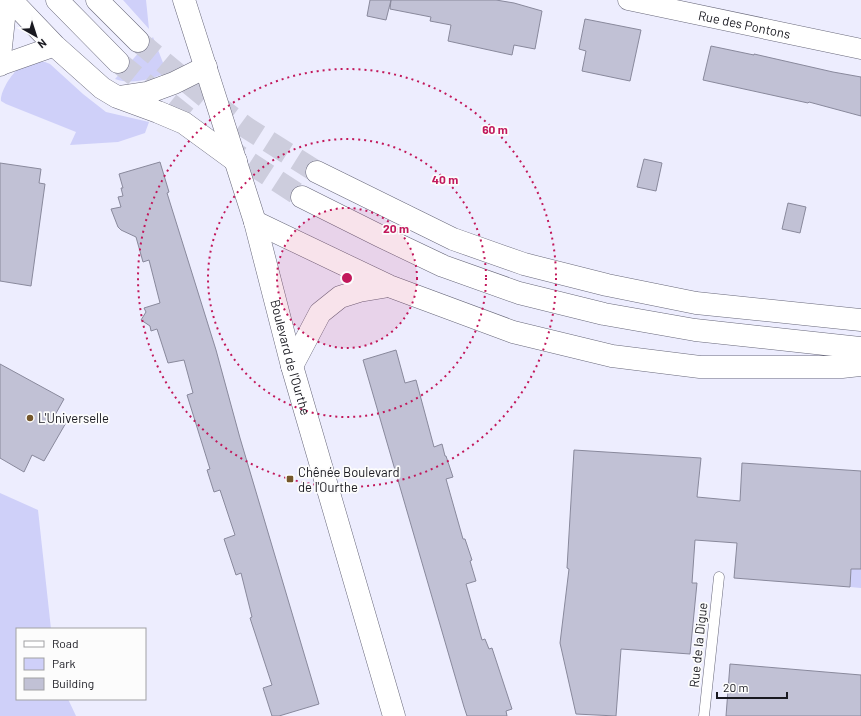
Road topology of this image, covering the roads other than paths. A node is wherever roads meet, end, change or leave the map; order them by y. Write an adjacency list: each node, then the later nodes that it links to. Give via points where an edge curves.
1 (7, 0): 11 (street)
2 (11, 0): 8 (main road)
3 (57, 0): 10 (main road)
4 (97, 0): 7 (main road)
5 (184, 0): 12 (main road, Boulevard de l'Ourthe)
6 (628, 0): 9 (street, Rue des Pontons)
7 (138, 41)
8 (55, 46): 11 (street); 13 (main road, via 102,88)
9 (861, 49)
10 (118, 62)
11 (0, 65)
12 (206, 67): 13 (main road, via 147,93); 14 (main road, Boulevard de l'Ourthe)
13 (117, 97): 14 (main road, via 184,123)
14 (236, 161): 17 (main road, Boulevard de l'Ourthe)
15 (317, 172): 19 (main road, via 453,239 524,264 607,285 696,303)
16 (302, 197): 20 (main road, via 443,266 519,292 604,314 695,330)
17 (255, 222): 18 (main road); 22 (main road, Boulevard de l'Ourthe)
18 (389, 286): 21 (main road, via 513,332 612,356 700,368); 22 (main road, via 340,297 320,313)
19 (861, 320)
20 (861, 348)
21 (861, 365)
22 (292, 366): 24 (main road, Boulevard de l'Ourthe)
23 (718, 578): 25 (lane, Rue de la Digue)
24 (394, 716)
25 (704, 716)

